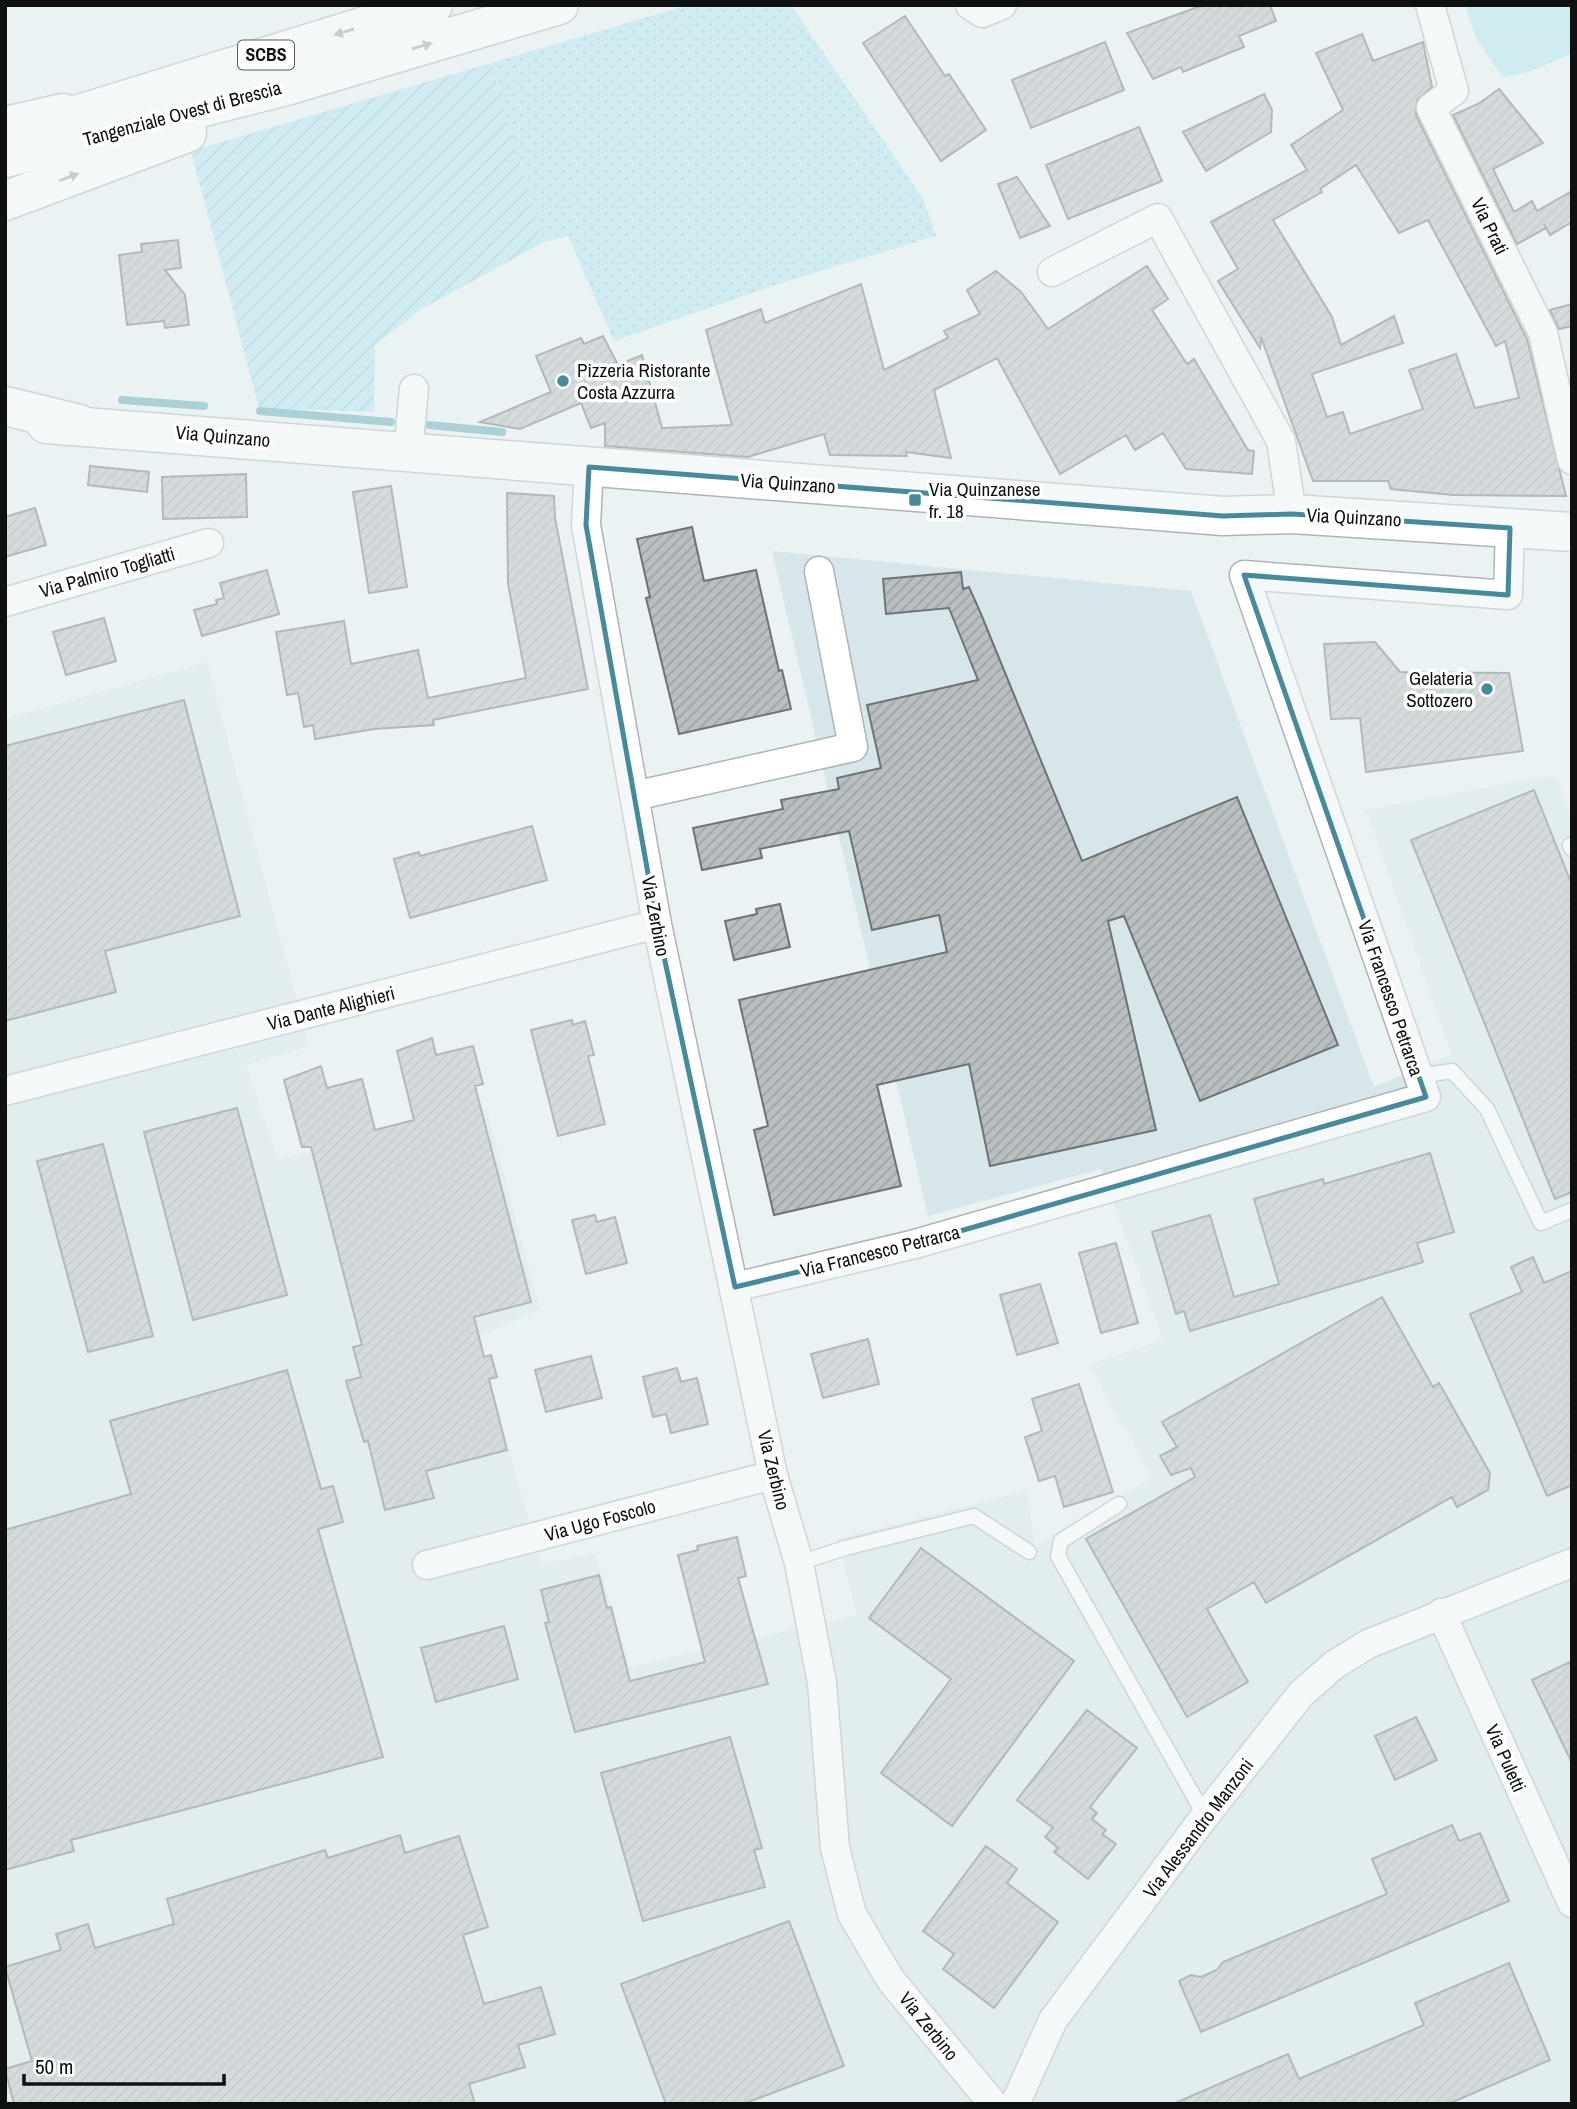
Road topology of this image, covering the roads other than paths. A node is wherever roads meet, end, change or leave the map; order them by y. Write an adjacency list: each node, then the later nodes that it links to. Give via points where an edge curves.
1 (559, 5): 6 (street, Tangenziale Ovest di Brescia / SCBS, one-way to 1)
2 (970, 5): 3 (street, via 982,13)
3 (1002, 5)
4 (1430, 5): 18 (street, Via Prati, via 1454,91 1431,108 1543,333)
5 (417, 8): 7 (street, Tangenziale Ovest di Brescia / SCBS, one-way to 7)
6 (286, 86): 10 (street, Tangenziale Ovest di Brescia / SCBS); 11 (street, one-way to 6, via 219,121)
7 (99, 105): 8 (street); 9 (street, Tangenziale Ovest di Brescia / SCBS)
8 (5, 126)
9 (5, 138)
10 (5, 158)
11 (5, 201)
12 (1052, 272): 20 (street, via 1158,218 1281,441)
13 (414, 389): 17 (street)
14 (5, 406): 16 (street)
15 (5, 424): 16 (street, Via Quinzano)
16 (79, 424): 17 (street, Via Quinzano)
17 (408, 452): 19 (street, Via Quinzano)
18 (1572, 460)
19 (589, 467): 20 (street, Via Quinzano, via 1223,516); 26 (street, Via Zerbino, via 586,525)
20 (1292, 514): 21 (street, Via Quinzano)
21 (1510, 528): 22 (street, Via Quinzano); 28 (street, Via Francesco Petrarca, via 1508,595 1244,575)
22 (1572, 532)
23 (209, 543): 25 (street, Via Palmiro Togliatti)
24 (819, 570): 26 (street, via 853,747)
25 (5, 602)
26 (634, 796): 27 (street, Via Zerbino)
27 (657, 924): 29 (street, Via Dante Alighieri); 31 (street, Via Zerbino)
28 (1419, 1076): 30 (lane, via 1452,1071 1487,1109 1541,1223); 31 (street, Via Francesco Petrarca, via 1426,1097 915,1244)
29 (5, 1091)
30 (1572, 1210)
31 (735, 1287): 32 (street, Via Zerbino)
32 (774, 1475): 35 (street, Via Zerbino); 37 (street, Via Ugo Foscolo)
33 (1119, 1504): 39 (lane, via 1061,1541 1058,1556)
34 (1029, 1552): 35 (lane, via 974,1516)
35 (799, 1563): 41 (street, Via Zerbino, via 822,1683 835,1848 852,1914 890,1979)
36 (1572, 1563): 38 (street, Via Alessandro Manzoni)
37 (427, 1565)
38 (1441, 1614): 39 (street, Via Alessandro Manzoni, via 1368,1644 1334,1664 1301,1694); 40 (street, Via Puletti)
39 (1205, 1816): 42 (street, Via Alessandro Manzoni, via 1053,2020)
40 (1572, 1903)
41 (993, 2104)
42 (1015, 2104)

